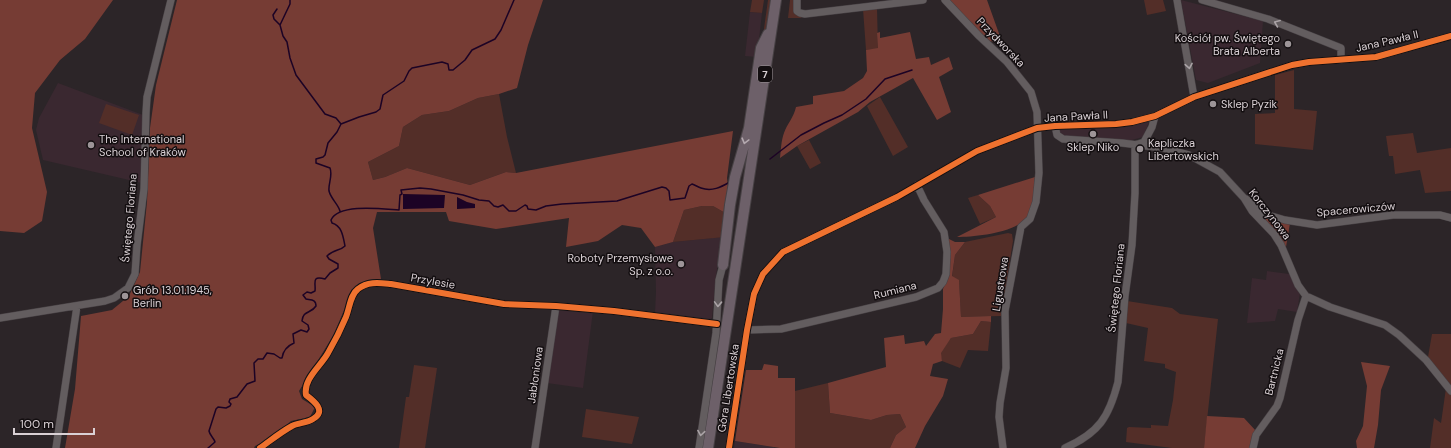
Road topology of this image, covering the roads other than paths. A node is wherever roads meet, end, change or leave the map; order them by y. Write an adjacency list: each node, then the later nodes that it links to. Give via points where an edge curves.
1 (171, 0): 21 (street, Świętego Floriana, via 147,97 144,189 135,274 128,288 114,298)
2 (776, 0): 8 (highway, Góra Libertowska / 7)
3 (797, 0): 4 (street, via 797,11 805,14)
4 (923, 0)
5 (945, 0): 14 (street, Przydworska, via 1007,62 1031,92 1037,112)
6 (1177, 0): 11 (street, one-way to 11)
7 (1202, 0): 10 (street, one-way to 7, via 1341,48 1268,19)
8 (772, 27): 19 (highway, 7, one-way to 19, via 761,48 749,128 730,205); 31 (highway, Góra Libertowska / 7)
9 (1451, 36): 10 (street, Jana Pawła II, via 1383,55)
10 (1341, 60): 11 (street, Jana Pawła II, via 1292,65)
11 (1194, 97): 12 (street, Jana Pawła II)
12 (1155, 116): 13 (street, Jana Pawła II, via 1116,124); 15 (street, via 1144,142)
13 (1055, 126): 14 (street, Jana Pawła II); 15 (street, Korczynowa, via 1058,135 1063,139)
14 (1037, 128): 16 (street, Jana Pawła II, via 977,151); 33 (street, Ligustrowa, via 1039,173 1036,202 1030,218 1021,227 1005,312 1006,368 1000,402)
15 (1135, 145): 17 (street, Korczynowa, via 1163,148 1188,155 1220,172); 34 (street, Świętego Floriana, via 1132,245 1118,382 1102,422 1087,437)
16 (917, 185): 25 (street, Jana Pawła II, via 879,207 781,254 767,268 756,287); 25 (street, Rumiana, via 944,232 947,252 946,274 938,288 916,296 781,329)
17 (1244, 198): 18 (street, Spacerowiczów, via 1268,215 1317,224 1393,216 1440,215); 20 (street, Korczynowa, via 1281,245 1298,285)
18 (1451, 218)
19 (723, 266): 24 (street, Góra Libertowska, one-way to 24, via 719,280)
20 (1306, 296): 26 (street, via 1330,307 1385,325 1400,335 1426,360); 35 (street, Bartnicka, via 1280,398 1256,435)
21 (77, 306): 23 (street, Świętego Floriana); 27 (street)
22 (556, 306): 24 (street, Przylesie); 28 (street, Przylesie, via 504,304 391,284 373,283 362,286 353,296 328,353 305,389 306,396 317,404 316,416 312,420 292,426); 29 (street, Jabłoniowa)
23 (0, 318)
24 (717, 324): 30 (street, Góra Libertowska, one-way to 30)
25 (747, 330): 32 (street, Góra Libertowska)
26 (1451, 391)
27 (56, 448)
28 (260, 448)
29 (535, 448)
30 (699, 448)
31 (708, 448)
32 (729, 448)
33 (1003, 448)
34 (1066, 448)
35 (1253, 448)

